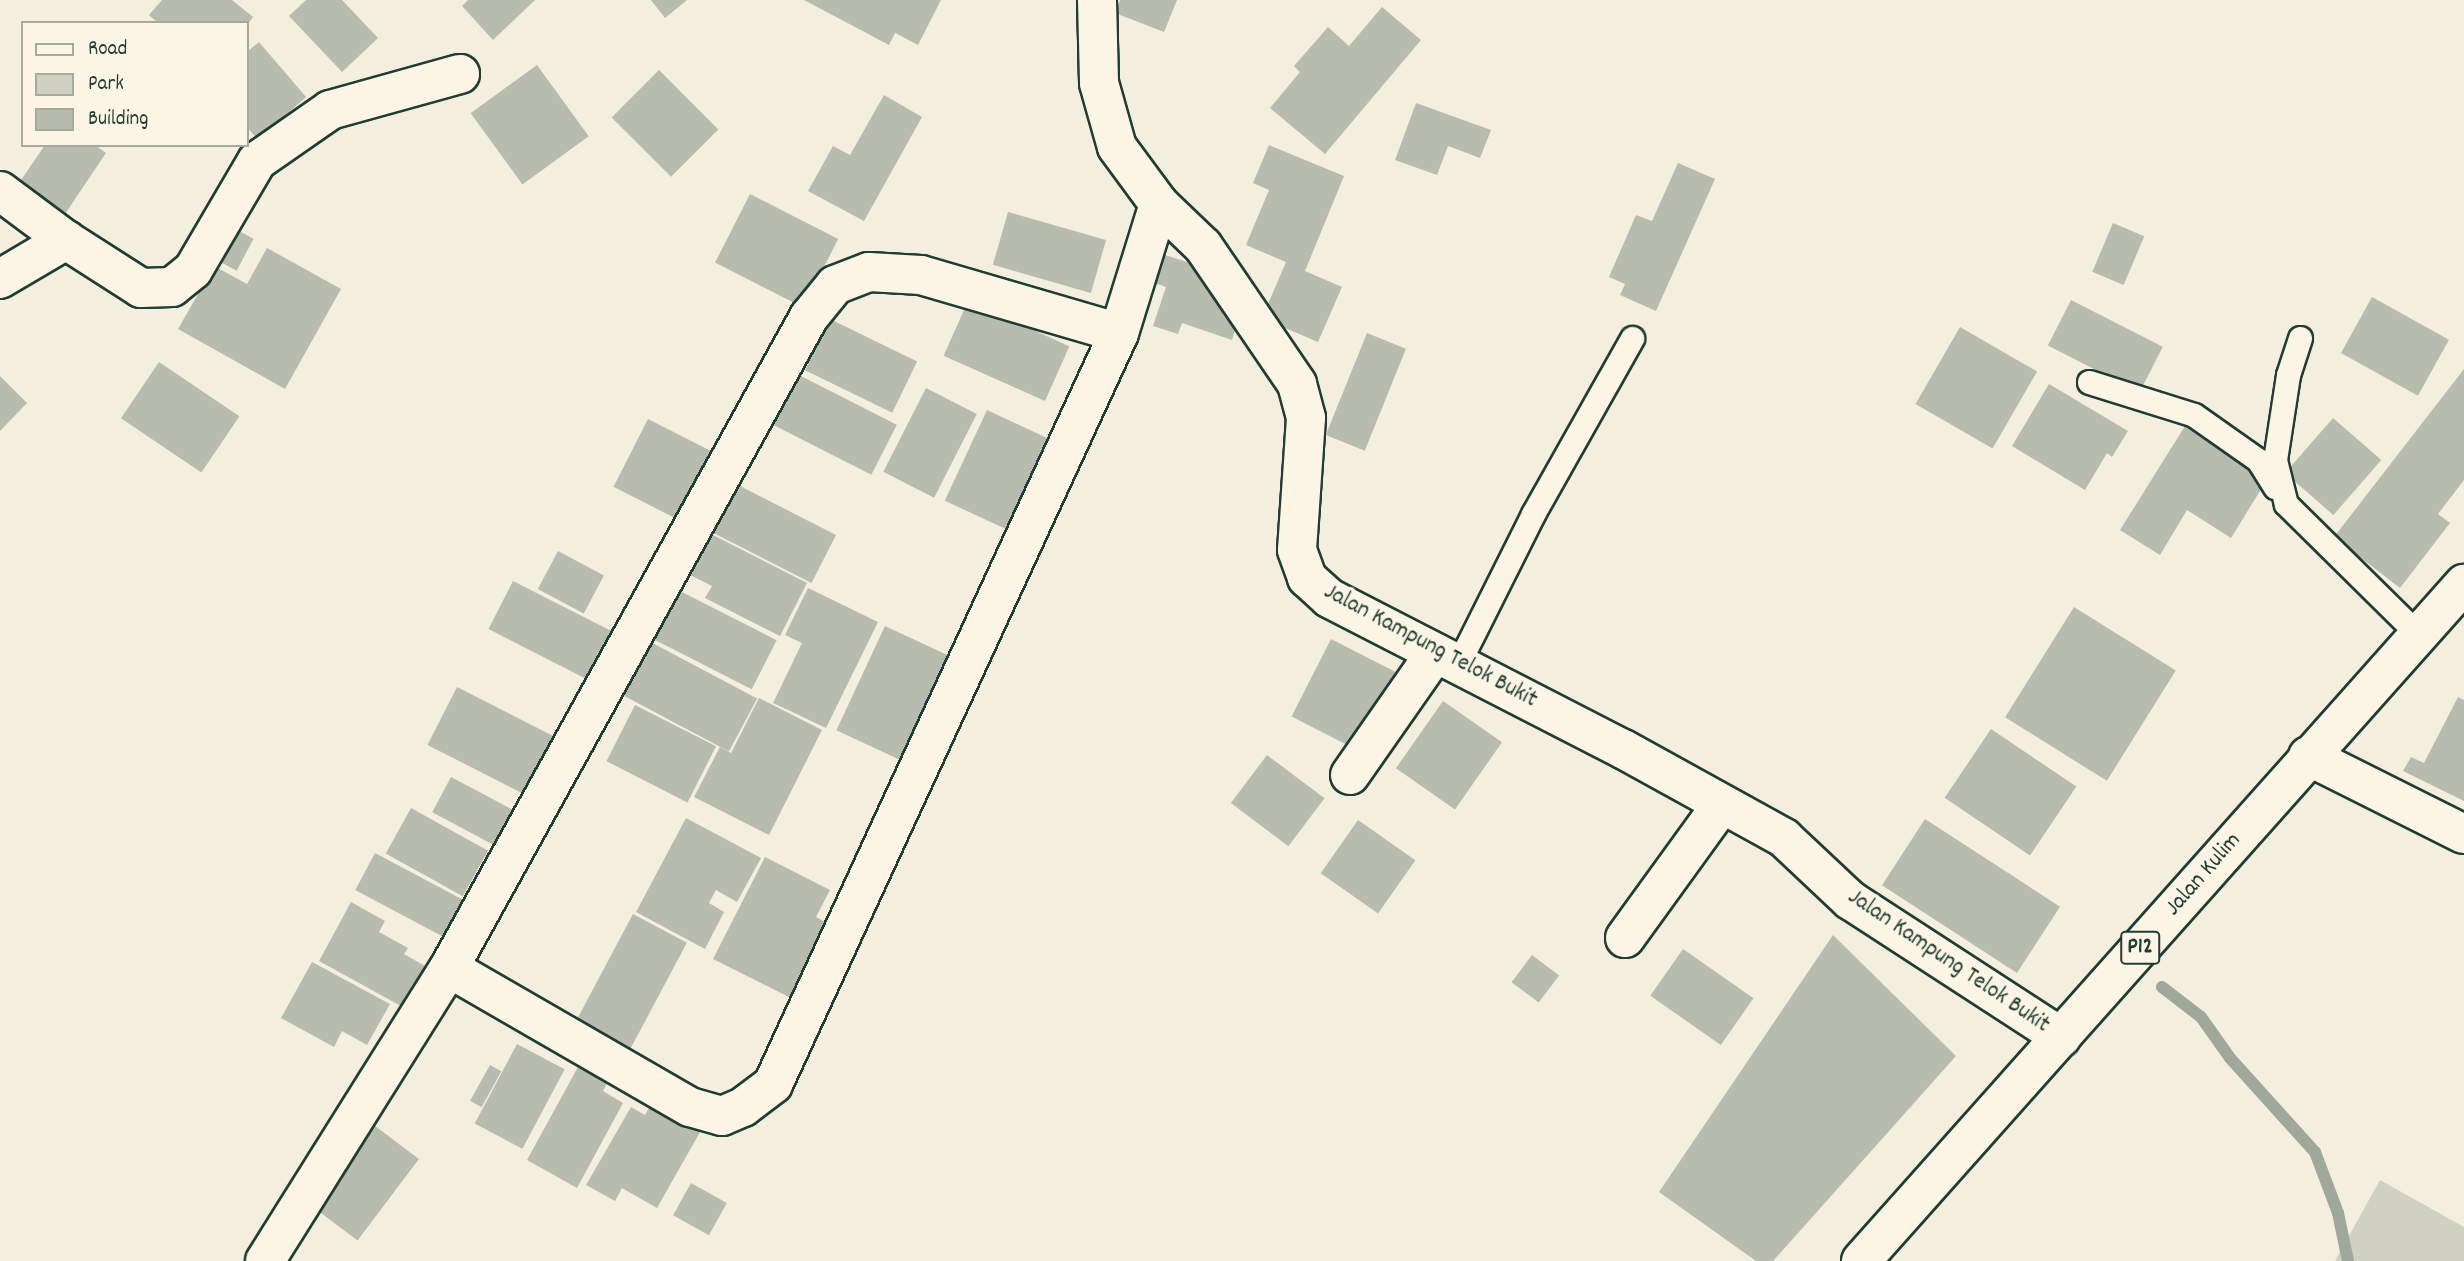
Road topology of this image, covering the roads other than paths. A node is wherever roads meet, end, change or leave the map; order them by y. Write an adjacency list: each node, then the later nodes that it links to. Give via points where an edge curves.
1 (1097, 0): 4 (street, Jalan Kampung Telok Bukit, via 1103,111 1117,147)
2 (460, 74): 5 (street, via 330,110 257,161 194,270 172,287 141,289)
3 (0, 191): 5 (street)
4 (1159, 204): 7 (street); 14 (street, Jalan Kampung Telok Bukit, via 1203,246 1297,384 1306,418 1297,550 1307,578 1329,598)
5 (66, 240): 6 (street)
6 (0, 279)
7 (1119, 333): 20 (street, via 921,275 869,272 835,285 809,317); 20 (street, via 773,1084 743,1107 722,1116 690,1107)
8 (1632, 338): 14 (lane)
9 (2300, 338): 11 (lane, via 2288,374 2275,460)
10 (2089, 382): 11 (lane, via 2194,415 2258,460)
11 (2286, 504): 13 (lane)
12 (2464, 584): 13 (street, Jalan Kulim / P12)
13 (2418, 634): 15 (street, Jalan Kulim / P12)
14 (1447, 659): 16 (street); 17 (street, Jalan Kampung Telok Bukit)
15 (2308, 756): 18 (street); 21 (street, Jalan Kulim / P12)
16 (1350, 775)
17 (1722, 804): 19 (street); 21 (street, Jalan Kampung Telok Bukit, via 1784,838 1850,900)
18 (2464, 834)
19 (1625, 938)
20 (449, 968): 22 (street)
21 (2061, 1037): 23 (street, Jalan Kulim / P12)
22 (265, 1261)
23 (1861, 1261)

